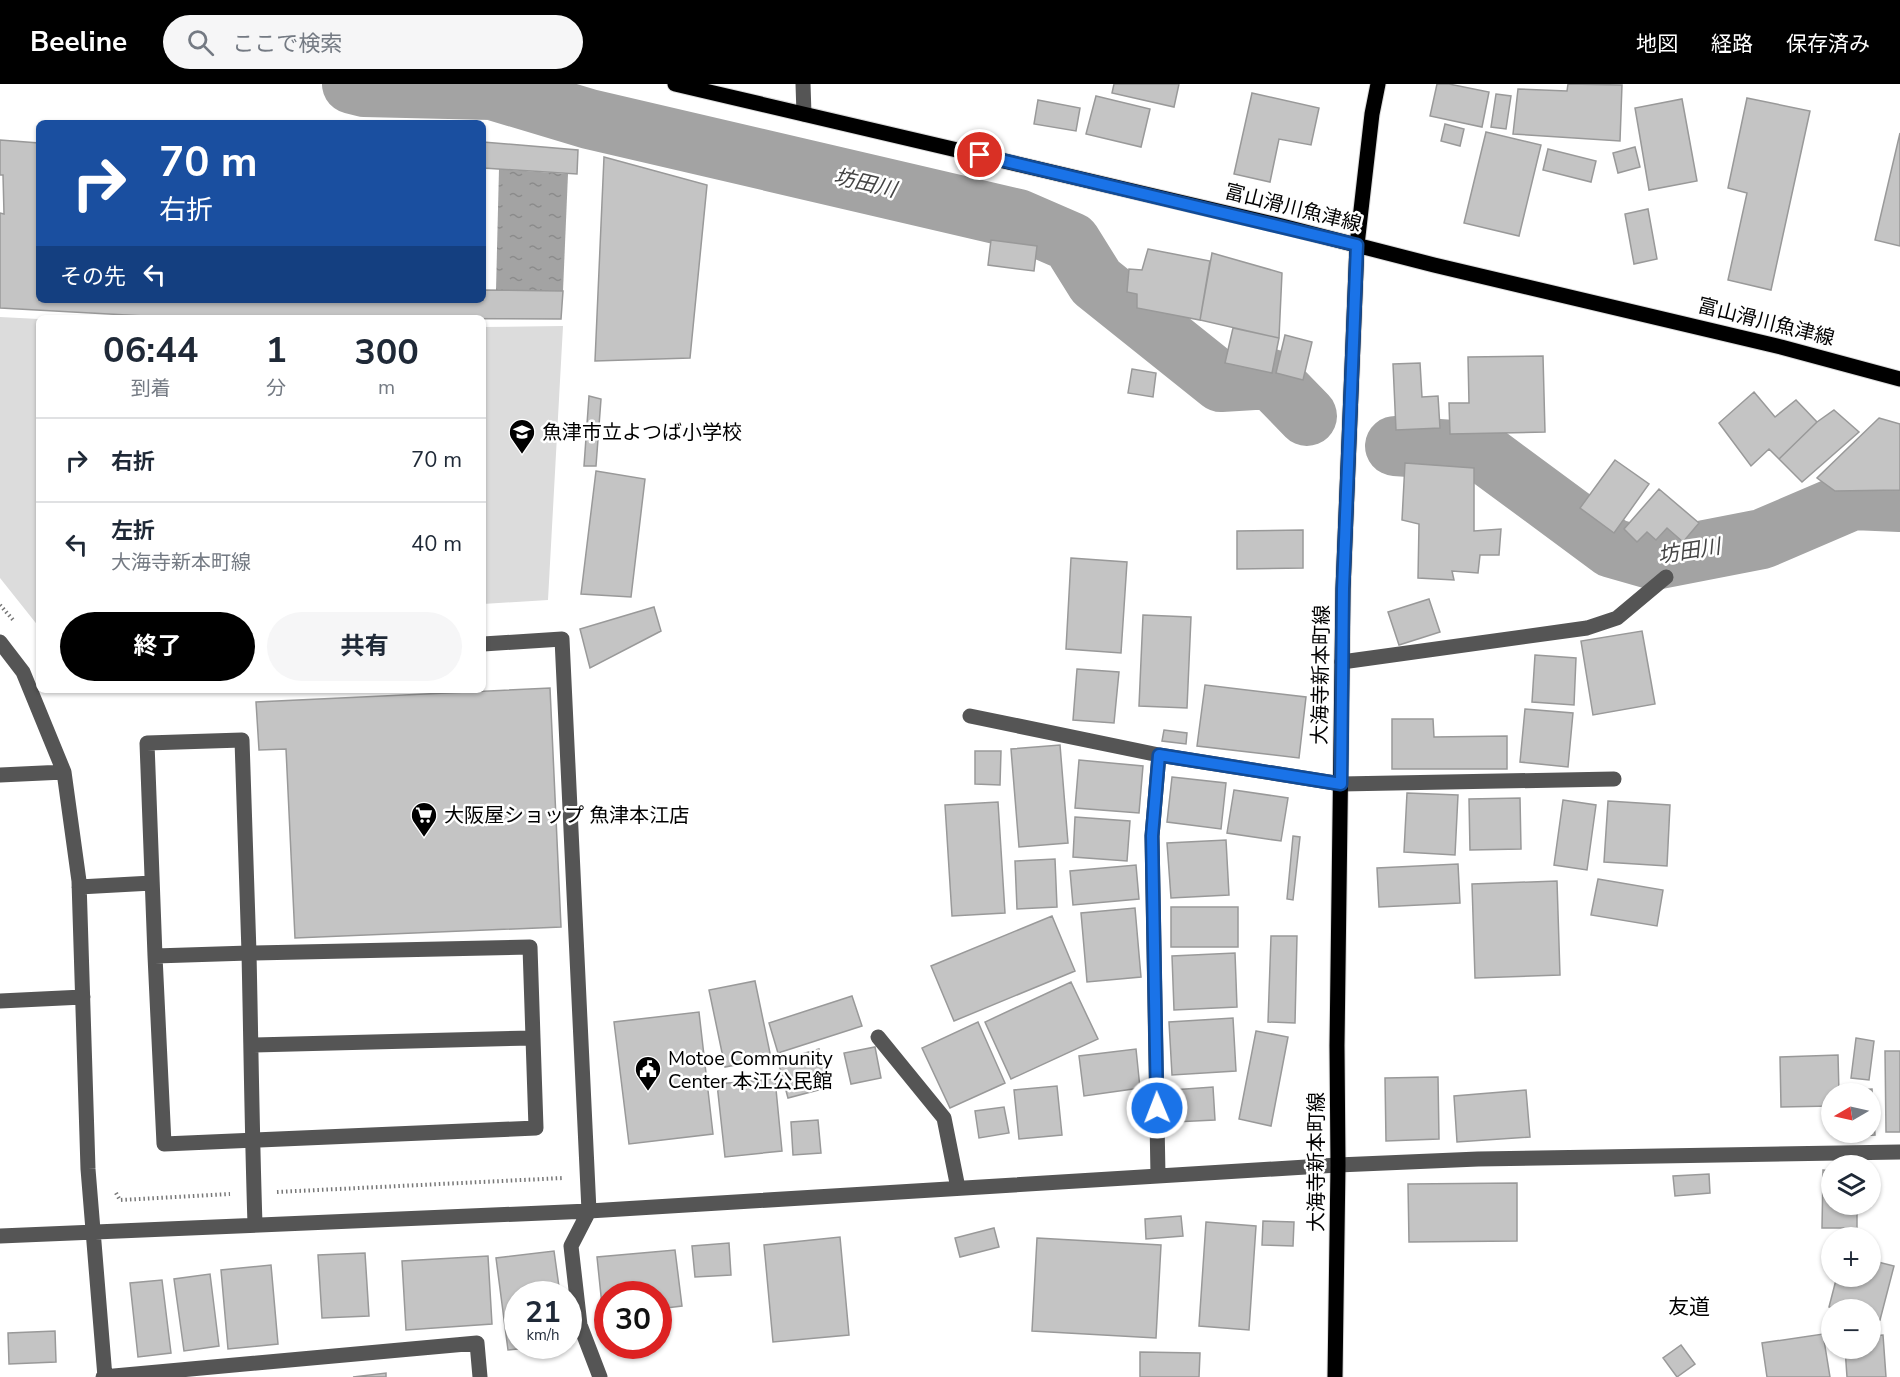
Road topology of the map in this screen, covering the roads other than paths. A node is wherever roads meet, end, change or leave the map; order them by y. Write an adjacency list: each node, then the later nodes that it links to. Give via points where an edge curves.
1 (675, 84): 4 (main road, 富山滑川魚津線)
2 (803, 84): 4 (street)
3 (1378, 84): 5 (main road, 大海寺新本町線)
4 (804, 114): 5 (main road, 富山滑川魚津線)
5 (1357, 245): 6 (main road, 富山滑川魚津線); 10 (main road, 大海寺新本町線)
6 (1900, 379)
7 (1666, 577): 10 (street, via 1617,618 1587,628)
8 (0, 642): 12 (street)
9 (486, 644): 33 (street, via 562,639)
10 (1342, 662): 18 (main road, 大海寺新本町線)
11 (36, 671): 12 (street)
12 (23, 672): 15 (street)
13 (970, 716): 14 (street)
14 (1159, 755): 18 (street); 31 (street, via 1152,836)
15 (64, 772): 16 (street); 20 (street)
16 (0, 775)
17 (1614, 780): 18 (street)
18 (1341, 784): 30 (main road, 大海寺新本町線)
19 (152, 883): 20 (street); 21 (street, via 147,743 242,740); 22 (street)
20 (79, 887): 23 (street)
21 (249, 953): 22 (street); 26 (street, via 530,947); 27 (street)
22 (155, 956): 28 (street, via 164,1144)
23 (82, 997): 24 (street); 35 (street)
24 (0, 1001)
25 (878, 1037): 32 (street, via 944,1118)
26 (533, 1038): 27 (street); 28 (street, via 536,1128)
27 (251, 1045): 28 (street)
28 (253, 1141): 34 (street)
29 (1900, 1152): 30 (street)
30 (1338, 1165): 31 (street); 40 (main road, 大海寺新本町線)
31 (1158, 1176): 32 (street)
32 (958, 1188): 33 (street)
33 (589, 1211): 34 (street); 39 (street, via 571,1246 580,1325)
34 (255, 1224): 35 (street)
35 (93, 1232): 36 (street); 37 (street)
36 (0, 1236)
37 (105, 1377): 38 (street, via 477,1343)
38 (480, 1377)
39 (600, 1377)
40 (1335, 1377)

